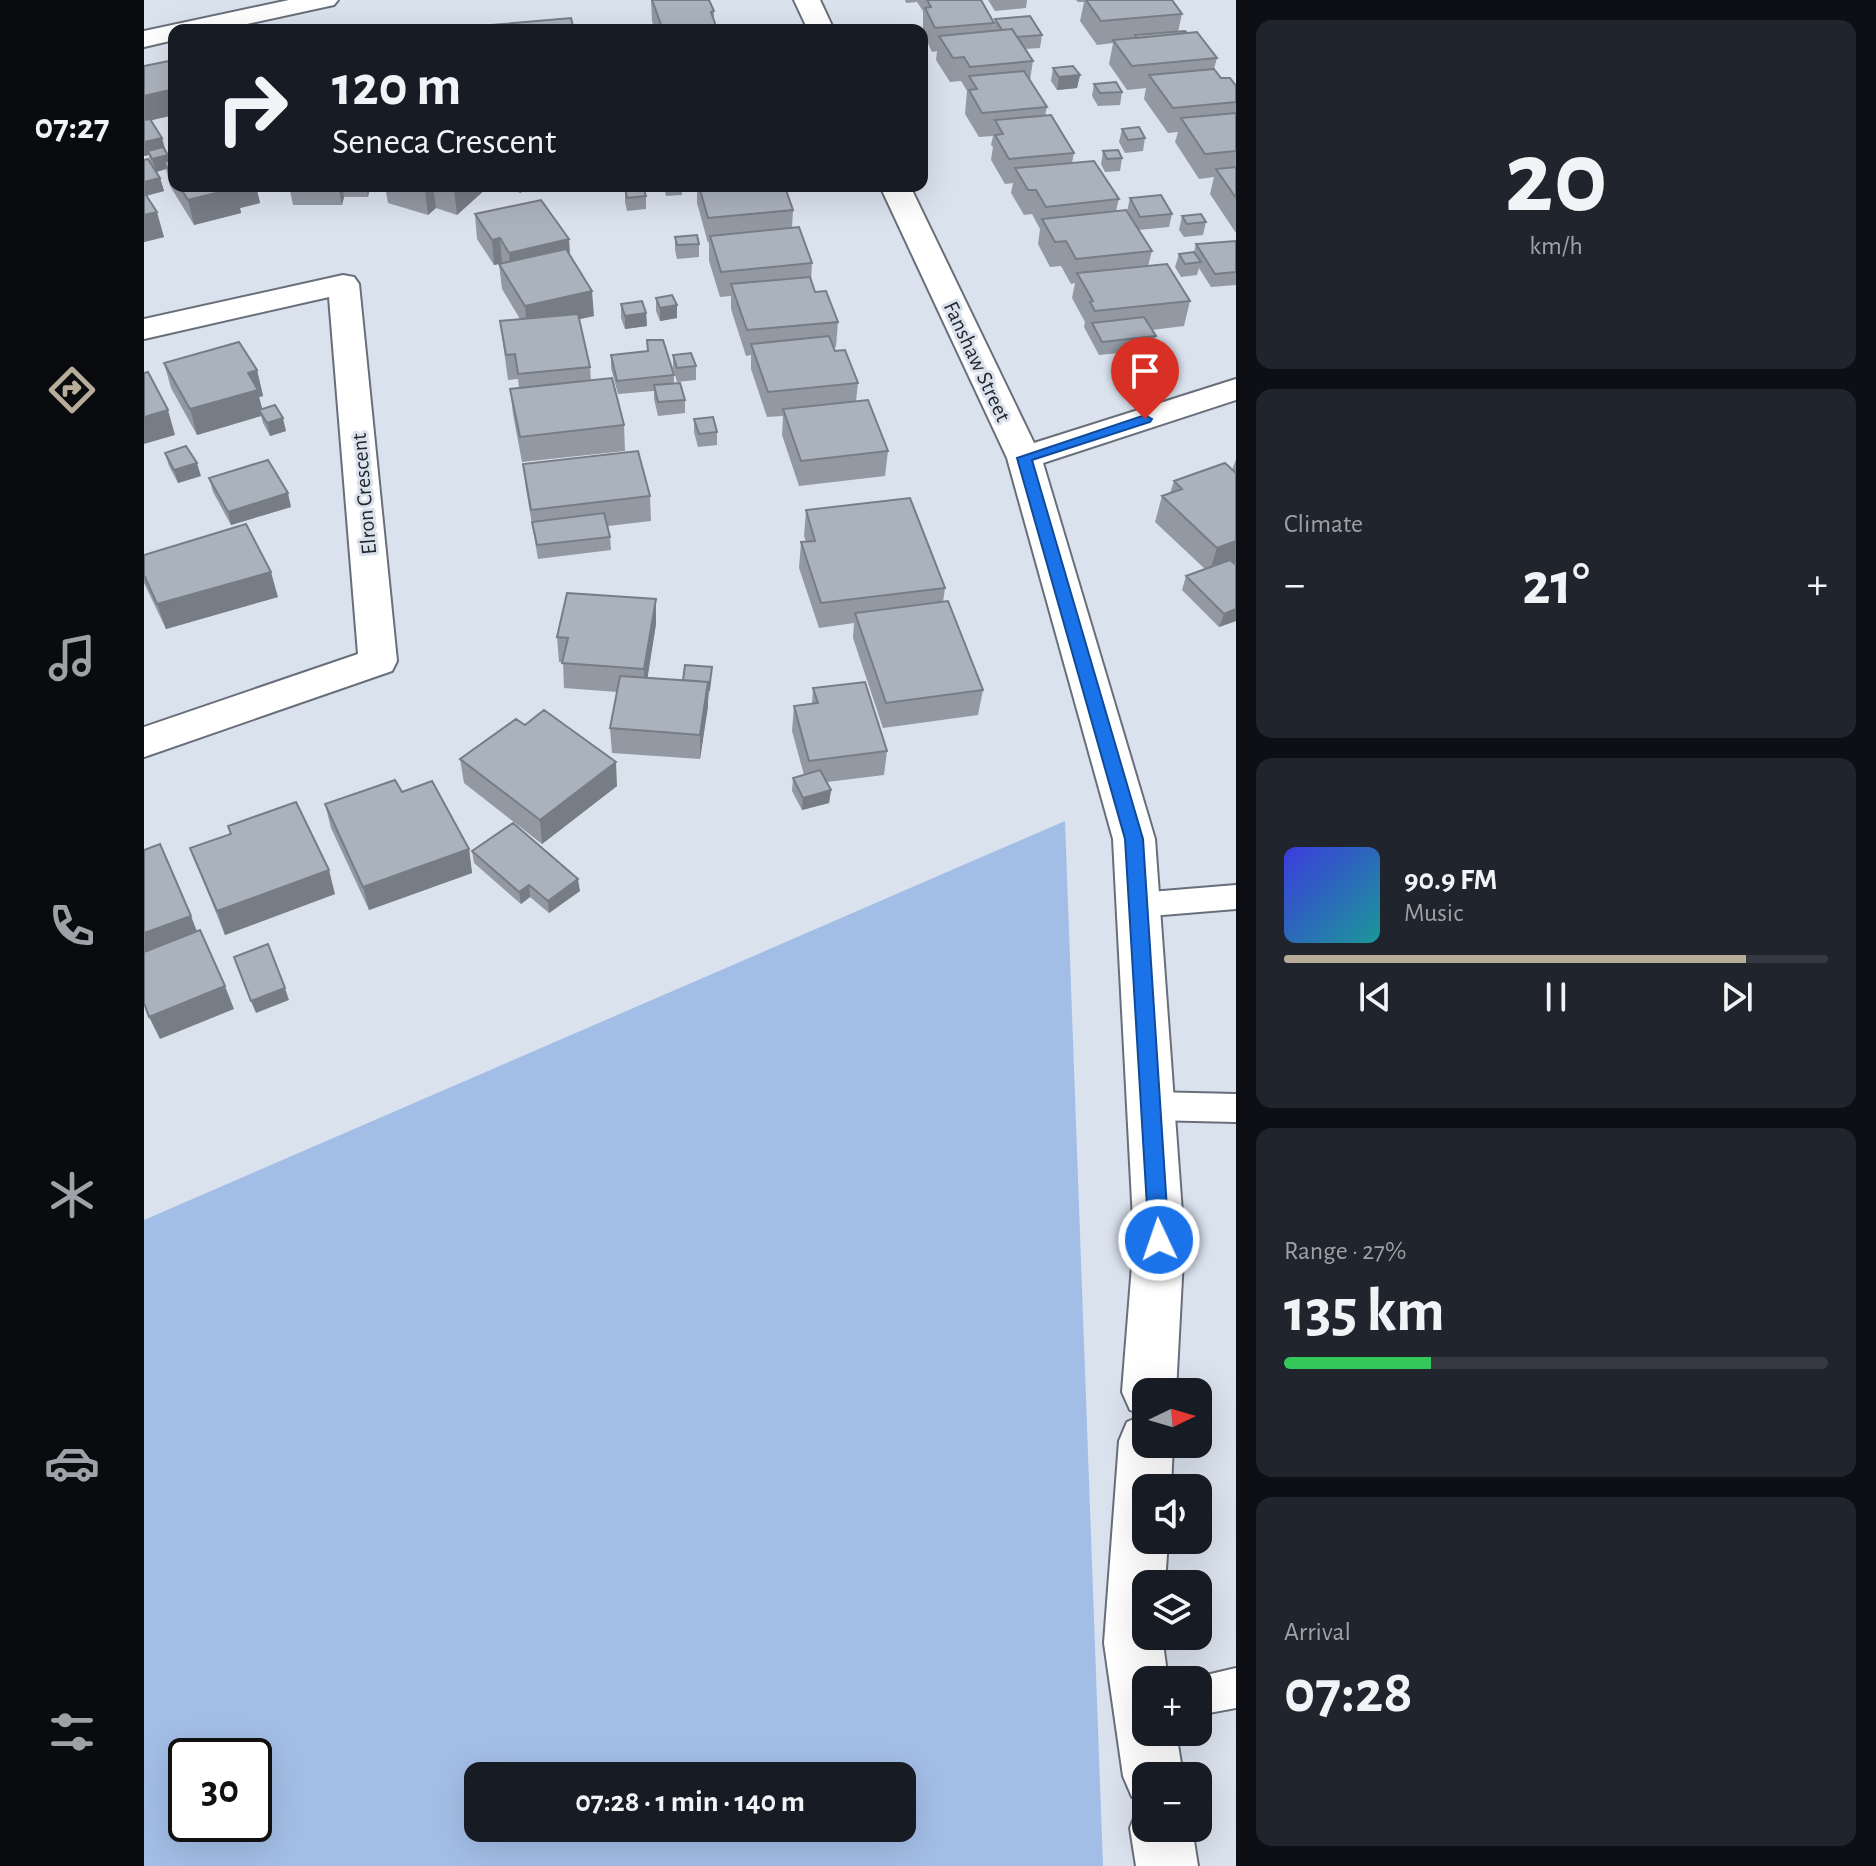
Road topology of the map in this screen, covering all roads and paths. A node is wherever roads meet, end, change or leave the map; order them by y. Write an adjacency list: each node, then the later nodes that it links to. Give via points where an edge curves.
1 (325, 0): 3 (street)
2 (807, 0): 4 (street)
3 (212, 24)
4 (818, 24)
5 (168, 33): 6 (street)
6 (144, 39)
7 (898, 192): 10 (street, Fanshaw Street)
8 (144, 329): 11 (street, Elron Crescent, via 343,284 378,661)
9 (1236, 389): 10 (street)
10 (1024, 458): 13 (street, Fanshaw Street, via 1134,839)
11 (144, 742)
12 (1236, 897): 13 (lane)
13 (1138, 905): 14 (street, Fanshaw Street)
14 (1151, 1106): 15 (lane); 16 (street, Fanshaw Street, via 1159,1240)
15 (1236, 1108)
16 (1150, 1378)
17 (1145, 1458): 18 (street, via 1133,1643)
18 (1137, 1666)
19 (1236, 1688): 20 (lane)
20 (1212, 1692)
21 (1163, 1842): 22 (street)
22 (1167, 1866)

